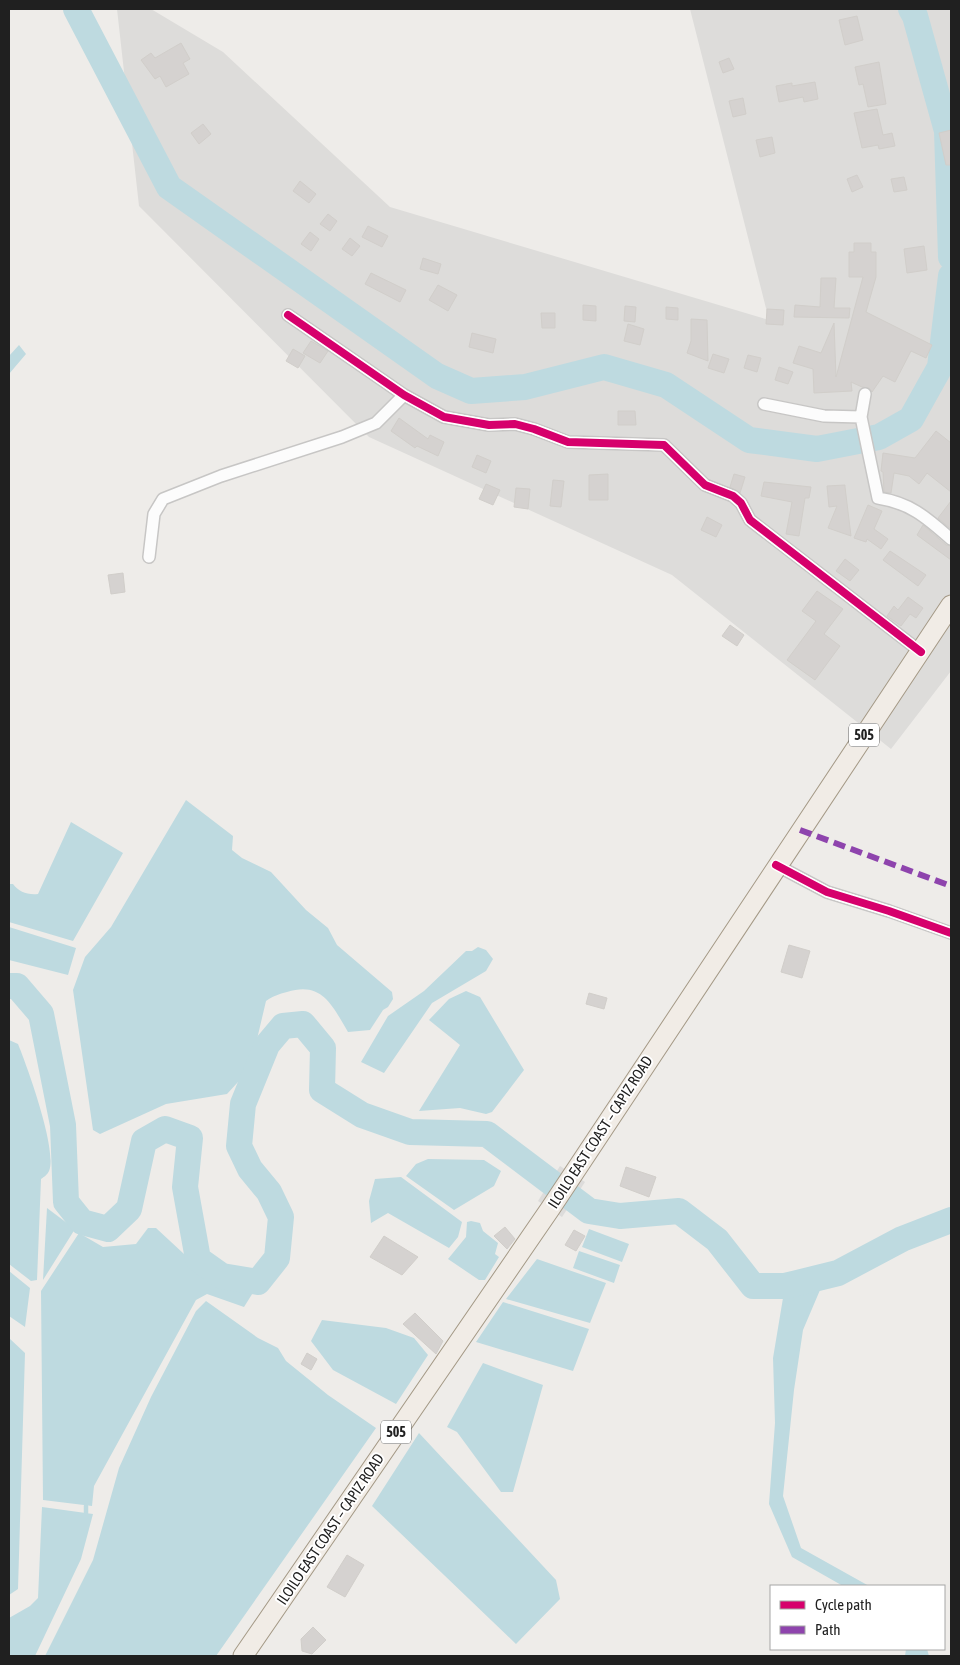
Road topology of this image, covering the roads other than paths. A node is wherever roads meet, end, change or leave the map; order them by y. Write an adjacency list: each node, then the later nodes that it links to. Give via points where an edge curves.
1 (288, 315): 3 (street)
2 (865, 394): 5 (street)
3 (404, 395): 7 (street, via 376,423 220,476 163,499 154,514); 9 (street, via 444,417 489,425 515,424 568,442 664,444 705,485 733,496 750,520)
4 (764, 404): 5 (street, via 824,416)
5 (861, 417): 6 (street, via 878,498 894,500 917,510)
6 (951, 539)
7 (149, 557)
8 (951, 605): 9 (main road, ILOILO EAST COAST – CAPIZ ROAD / 505)
9 (921, 652): 10 (main road, ILOILO EAST COAST – CAPIZ ROAD / 505)
10 (776, 865): 11 (street, via 828,892); 12 (main road, ILOILO EAST COAST – CAPIZ ROAD / 505, via 550,1208)
11 (951, 933)
12 (243, 1656)

